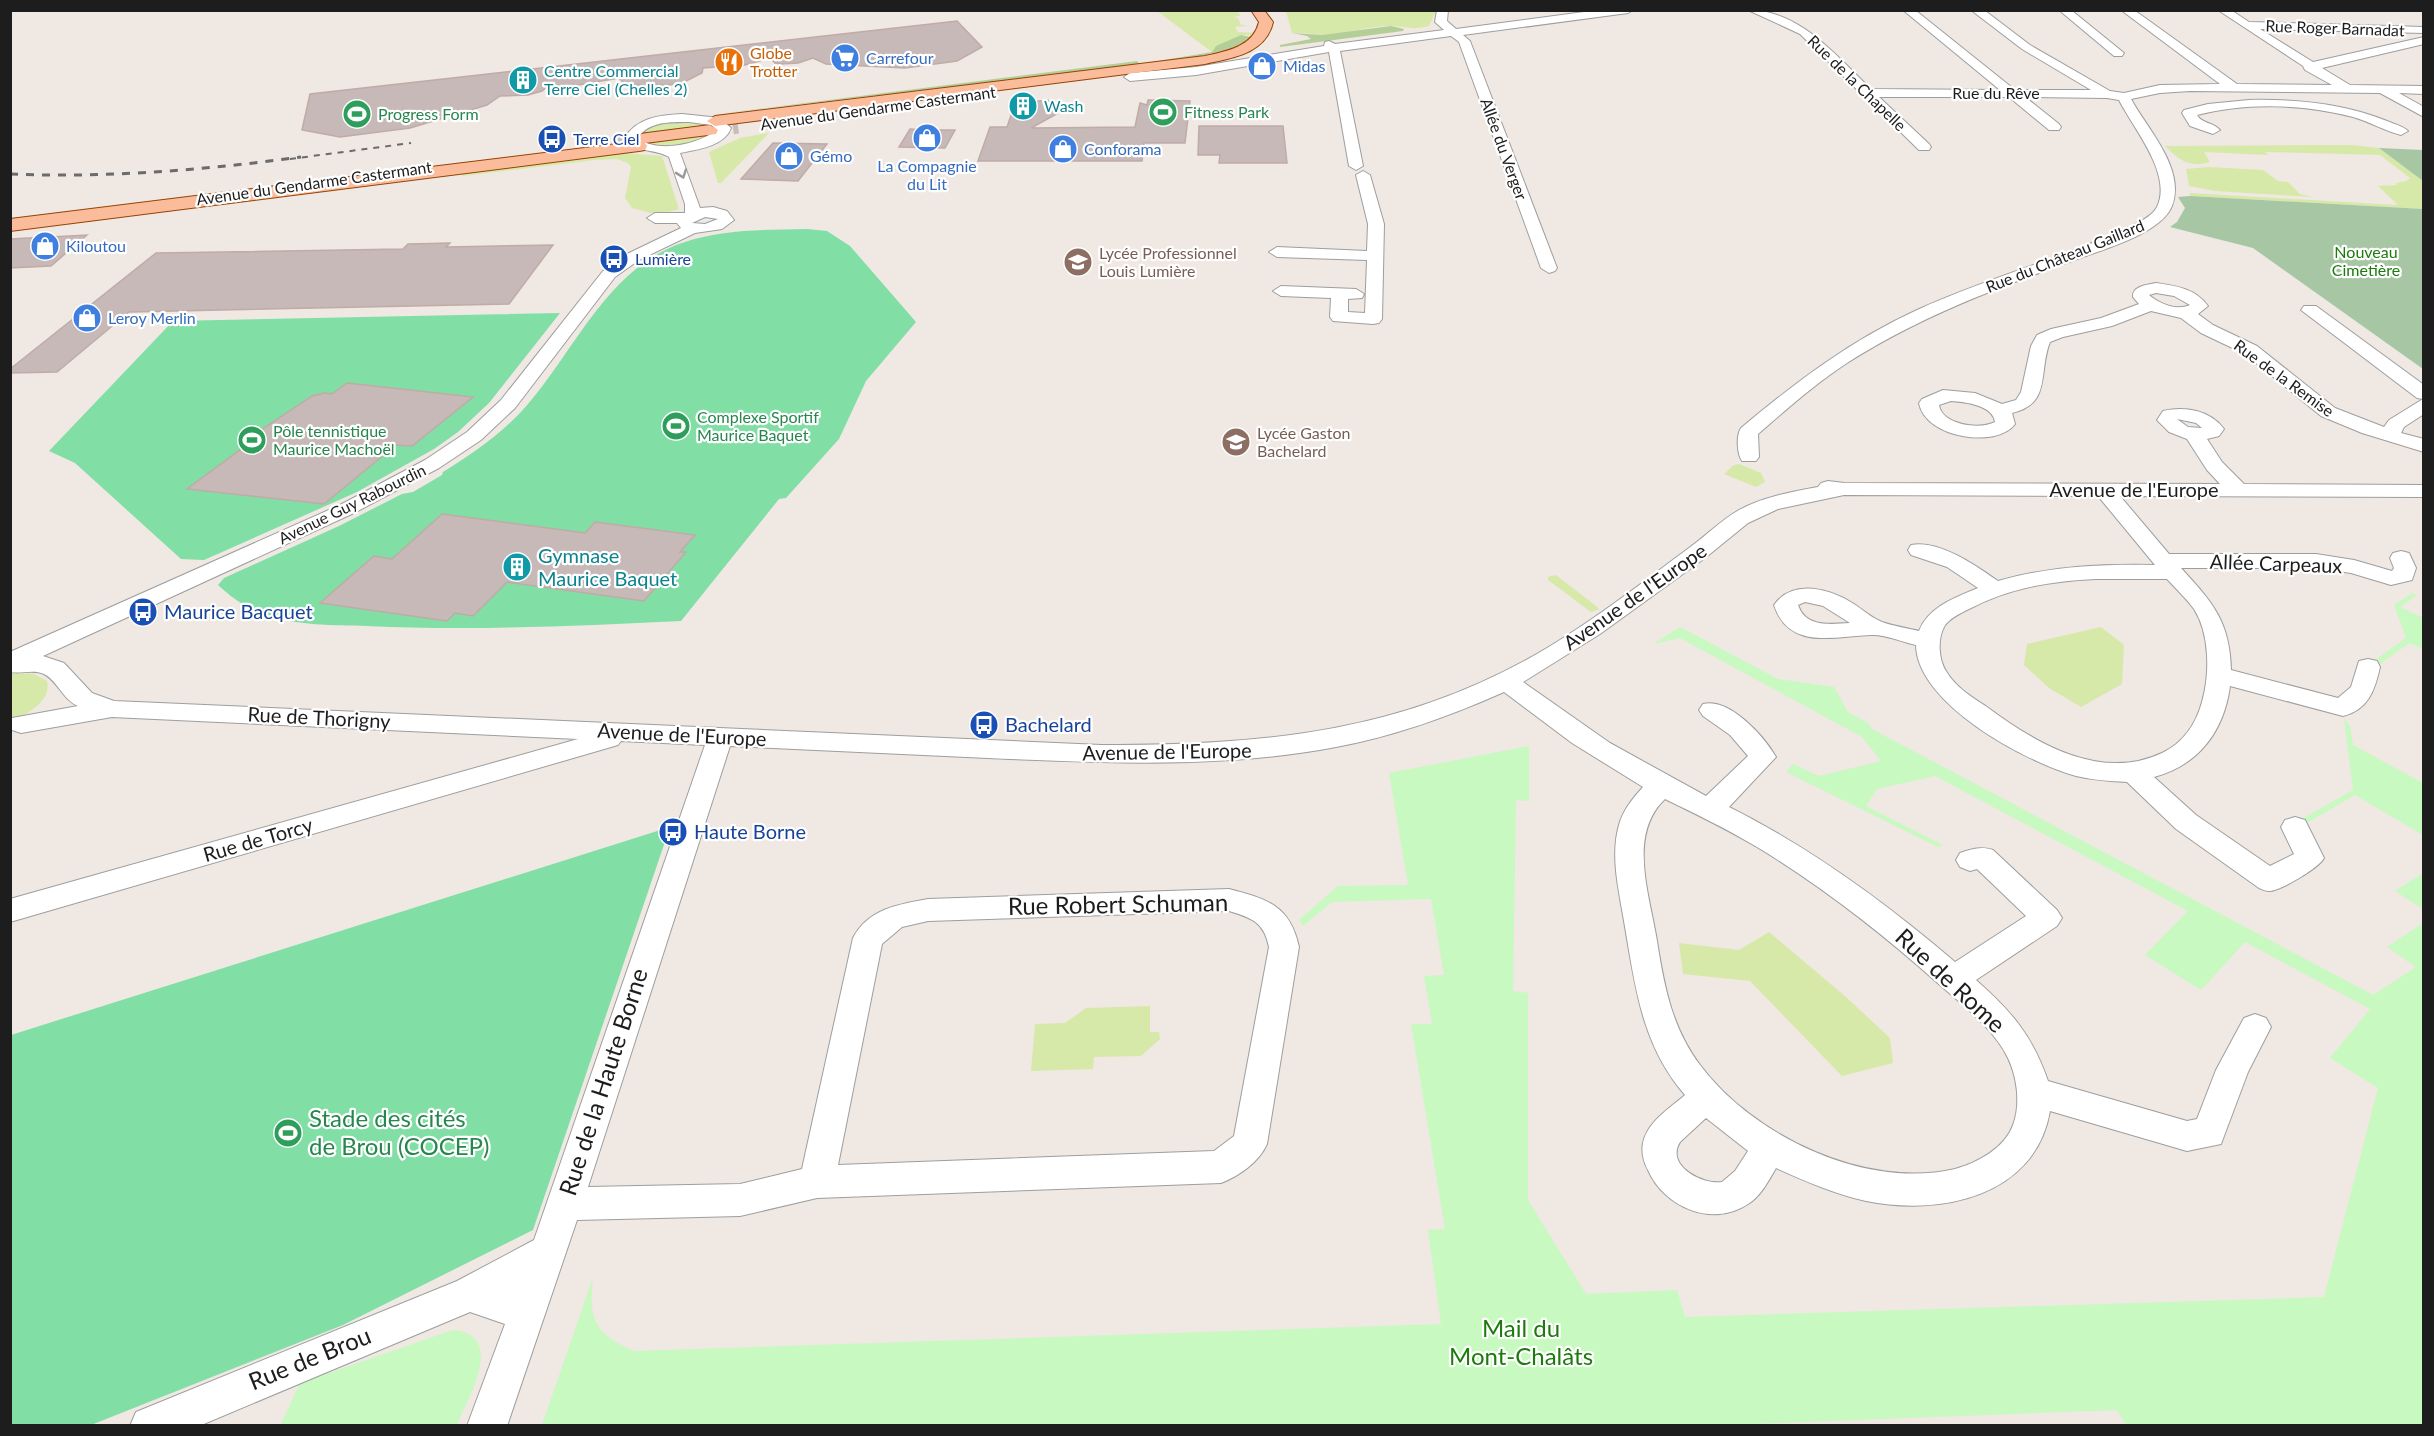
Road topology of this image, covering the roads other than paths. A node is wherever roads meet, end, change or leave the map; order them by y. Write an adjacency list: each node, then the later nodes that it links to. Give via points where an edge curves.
1 (1257, 10): 26 (main road, via 1266,28 1249,46 1205,60)
2 (1276, 10): 15 (main road)
3 (1443, 10): 17 (street, Allée du Verger, via 1440,19)
4 (1587, 10): 17 (street)
5 (1614, 10): 13 (street)
6 (1628, 10): 13 (street, Avenue du Gendarme Castermant)
7 (1753, 10): 32 (street, Rue de la Chapelle, via 1804,32)
8 (1908, 10): 33 (street)
9 (1976, 10): 34 (street, via 2026,47)
10 (2064, 10): 16 (street, via 2082,25)
11 (2126, 10): 18 (street)
12 (2223, 10): 14 (street)
13 (1559, 20): 17 (street, Avenue du Gendarme Castermant)
14 (2246, 25): 19 (street, Rue Roger Barnadat); 25 (street)
15 (1282, 26)
16 (2097, 29): 18 (street); 23 (street)
17 (1452, 30): 22 (street, Avenue du Gendarme Castermant); 57 (street, Allée du Verger, via 1464,40)
18 (2146, 30): 27 (street)
19 (2424, 30)
20 (2424, 40): 25 (street)
21 (1280, 47): 22 (street); 24 (main road)
22 (1330, 48): 26 (street, Avenue du Gendarme Castermant, via 1196,71); 56 (street, via 1376,224)
23 (2118, 53)
24 (1232, 59): 26 (main road, via 1201,67); 26 (main road, Avenue du Gendarme Castermant, via 737,125)
25 (2309, 67): 29 (street)
26 (1130, 74): 41 (main road, via 776,126)
27 (2233, 87): 28 (street); 35 (street, via 2172,88)
28 (2270, 88): 29 (street); 36 (street)
29 (2347, 89): 30 (street)
30 (2383, 90): 31 (street); 39 (street)
31 (2424, 90)
32 (1867, 93): 33 (street, Rue du Rêve); 46 (street, Rue de la Chapelle)
33 (2013, 93): 34 (street, Rue du Rêve); 40 (street)
34 (2107, 94): 35 (street, Rue du Rêve)
35 (2124, 97): 68 (street, Rue du Château Gaillard, via 2167,164 2173,186 2159,216 2103,244 1901,323 1840,359 1748,432)
36 (2297, 105): 38 (street); 42 (street, via 2208,107 2189,112 2194,123)
37 (2382, 109): 38 (street)
38 (2354, 113): 43 (street)
39 (2424, 113)
40 (2054, 127)
41 (713, 129): 44 (main road); 45 (street)
42 (2213, 130)
43 (2401, 131)
44 (642, 137): 47 (street); 49 (main road); 54 (main road)
45 (696, 146): 47 (street); 48 (street, via 690,153)
46 (1924, 147)
47 (666, 149): 53 (street, one-way to 53, via 675,155 692,204)
48 (693, 161)
49 (137, 202): 51 (main road, Avenue du Gendarme Castermant); 54 (main road, Avenue du Gendarme Castermant, via 617,141)
50 (710, 207): 53 (street, via 726,220 714,227)
51 (10, 217)
52 (655, 218): 53 (street)
53 (691, 221): 78 (street, Avenue Guy Rabourdin, via 609,274 507,404 474,436 432,464 347,509)
54 (10, 225)
55 (1277, 252): 56 (street)
56 (1375, 256): 60 (street)
57 (1549, 268)
58 (1281, 291): 59 (street)
59 (1341, 293): 60 (street); 60 (street, via 1339,317 1373,319)
60 (1374, 295)
61 (2310, 310): 62 (street)
62 (2424, 394)
63 (2424, 405): 66 (street, via 2396,424)
64 (1999, 410): 66 (street, Rue de la Remise, via 2023,404 2028,398 2043,339 2151,305 2141,297 2143,291 2156,288 2193,298 2198,309 2184,312 2207,329 2251,350 2328,412)
65 (2194, 434): 70 (street, via 2214,465)
66 (2390, 435): 67 (street, Rue de la Remise)
67 (2424, 446)
68 (1749, 457)
69 (2103, 489): 70 (street, Avenue de l'Europe); 74 (street); 82 (street, Avenue de l'Europe, via 1844,489 1792,498 1746,515 1650,588 1557,652)
70 (2238, 490): 71 (street, Avenue de l'Europe)
71 (2424, 491)
72 (1919, 550): 75 (street, via 1955,562)
73 (2401, 558): 74 (street, Allée Carpeaux, via 2404,574 2397,578 2316,561)
74 (2168, 566): 75 (street, via 2056,573); 81 (street, via 2198,599 2211,621)
75 (1994, 588): 77 (street, via 1952,608 1933,623)
76 (1873, 627): 77 (street)
77 (1928, 641): 91 (street, via 1932,668 1948,691 2004,732 2069,766)
78 (17, 661): 80 (street, via 42,664)
79 (2368, 667): 81 (street, via 2363,690 2343,708)
80 (59, 674): 83 (street, Rue de Thorigny, via 83,699); 85 (street, via 62,688 47,706)
81 (2220, 675): 91 (street, via 2205,728 2183,754)
82 (1506, 681): 88 (street, Avenue de l'Europe, via 1430,714 1388,726 1326,741 1213,754 1101,754); 92 (street, Rue de Rome, via 1582,738)
83 (112, 709): 85 (street, Rue de Thorigny); 89 (street, Rue de Thorigny)
84 (1712, 710): 93 (street, via 1738,729 1763,757)
85 (16, 726)
86 (600, 731): 87 (street, Avenue de l'Europe); 89 (street, Rue de Torcy)
87 (632, 732): 88 (street, Avenue de l'Europe); 90 (street, Rue de Torcy)
88 (720, 738): 103 (street, Rue de la Haute Borne)
89 (528, 740): 90 (street, Rue de Torcy)
90 (505, 768): 96 (street, Rue de Torcy)
91 (2134, 772): 94 (street, via 2186,822 2269,880 2310,858)
92 (1661, 785): 93 (street, Rue de Rome); 100 (street, Rue de Rome, via 1637,814 1629,846 1642,942 1649,986 1662,1029 1680,1063)
93 (1710, 809): 97 (street, Rue de Rome, via 1769,841 1878,915)
94 (2295, 826)
95 (1970, 860): 97 (street, via 1983,856 2047,918)
96 (10, 912)
97 (1953, 979): 99 (street, Rue de Rome, via 1986,1008 2017,1045)
98 (2255, 1027): 99 (street, via 2232,1070 2209,1133 2187,1136)
99 (2036, 1092): 101 (street, Rue de Rome, via 2032,1122 2015,1152 1998,1167 1950,1186 1927,1189 1860,1182 1830,1174)
100 (1707, 1097): 101 (street, Rue de Rome); 101 (street, via 1660,1143 1663,1166 1681,1187 1710,1198 1736,1193 1752,1177)
101 (1770, 1146)
102 (817, 1182): 102 (street, Rue Robert Schuman, via 868,938 893,917 928,910 1229,900 1260,908 1279,925 1284,947 1250,1144 1221,1167); 103 (street, Rue Robert Schuman, via 741,1200)
103 (564, 1204): 104 (street, Rue de la Haute Borne)
104 (547, 1252): 105 (street, Rue de Brou); 106 (street, Rue de la Haute Borne)
105 (471, 1294): 106 (street); 107 (street, Rue de Brou)
106 (527, 1313): 108 (street, Rue de la Haute Borne)
107 (150, 1425)
108 (487, 1425)

